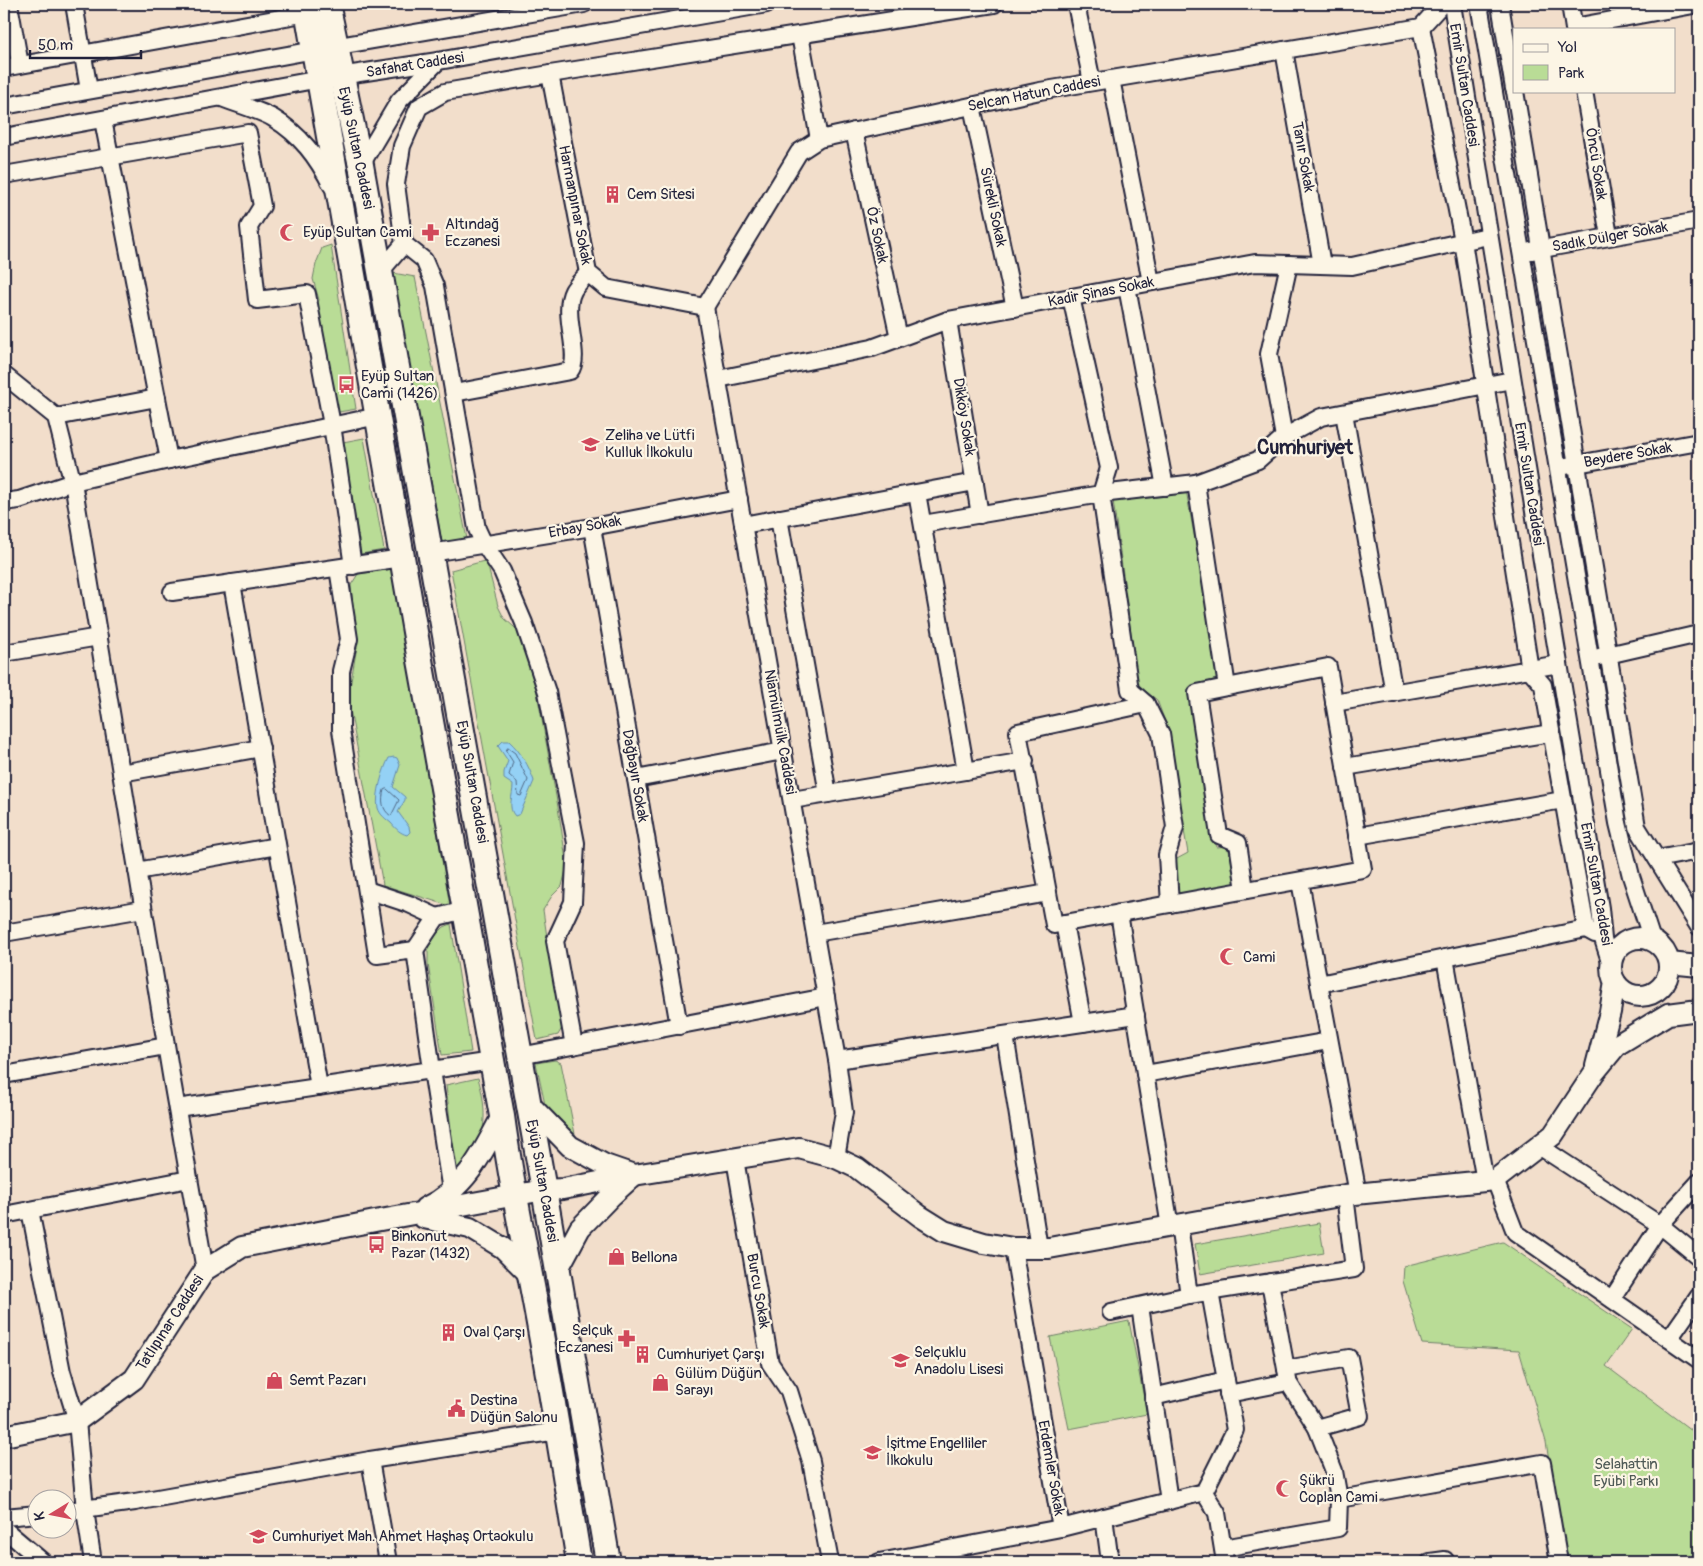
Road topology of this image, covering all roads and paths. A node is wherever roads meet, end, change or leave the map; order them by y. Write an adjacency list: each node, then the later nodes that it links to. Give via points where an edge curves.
1 (9, 4): 21 (street)
2 (74, 4): 19 (street)
3 (584, 4): 17 (street, Safahat Caddesi)
4 (767, 4): 20 (street, Safahat Caddesi)
5 (994, 4): 16 (street)
6 (1076, 4): 26 (street)
7 (1442, 4): 14 (street)
8 (1452, 4): 43 (street, Emir Sultan Caddesi)
9 (1479, 4): 48 (street, Emir Sultan Caddesi)
10 (1500, 4): 27 (street)
11 (1570, 4): 15 (street)
12 (1699, 4): 15 (street)
13 (314, 7): 17 (main road, Eyüp Sultan Caddesi); 19 (street)
14 (1422, 27): 18 (street, Selcan Hatun Caddesi); 45 (street)
15 (1574, 28)
16 (800, 35): 23 (street); 37 (street)
17 (326, 48): 24 (main road, Eyüp Sultan Caddesi); 28 (street, Safahat Caddesi)
18 (1284, 50): 25 (street, Selcan Hatun Caddesi); 50 (street, Tanır Sokak)
19 (83, 53): 21 (street); 28 (street)
20 (438, 62): 24 (street, Safahat Caddesi); 39 (street, via 399,101)
21 (20, 65): 22 (street)
22 (4, 68)
23 (550, 74): 46 (street, via 445,92 419,107 402,146 396,184); 52 (street, Harmanpınar Sokak)
24 (330, 78): 31 (street, Safahat Caddesi); 39 (main road, Eyüp Sultan Caddesi, via 348,114); 41 (main road, Eyüp Sultan Caddesi)
25 (1111, 79): 26 (street, Selcan Hatun Caddesi); 53 (street)
26 (1092, 82): 33 (street, Selcan Hatun Caddesi)
27 (1513, 84)
28 (90, 90): 32 (street, Safahat Caddesi)
29 (1514, 92): 47 (street)
30 (1584, 92): 44 (street, Öncü Sokak)
31 (222, 98): 34 (street, Safahat Caddesi); 41 (street, via 272,118 300,138 320,162)
32 (4, 106)
33 (972, 106): 35 (street, Selcan Hatun Caddesi); 57 (street, Sürekli Sokak)
34 (103, 120): 36 (street, Safahat Caddesi); 38 (street)
35 (854, 131): 37 (street, Selcan Hatun Caddesi); 59 (street, Öz Sokak)
36 (4, 137)
37 (819, 139): 56 (street, Selcan Hatun Caddesi, via 799,152)
38 (110, 156): 40 (street); 65 (street); 69 (street, via 248,133 262,206 249,227 257,300 307,294)
39 (361, 165): 51 (main road, Eyüp Sultan Caddesi)
40 (4, 175)
41 (342, 206): 67 (main road, Eyüp Sultan Caddesi)
42 (1699, 221): 44 (street, Sadık Dülger Sokak)
43 (1488, 236): 45 (street, Kadir Şinas Sokak); 62 (street, Emir Sultan Caddesi)
44 (1609, 236): 47 (street, Sadık Dülger Sokak)
45 (1463, 242): 50 (street, Kadir Şinas Sokak, via 1352,266); 63 (street)
46 (404, 244): 51 (street); 64 (street, via 424,260 435,286)
47 (1541, 249): 48 (street, Sadık Dülger Sokak); 73 (street)
48 (1521, 253): 74 (street, Emir Sultan Caddesi)
49 (1290, 264): 50 (street, Kadir Şinas Sokak); 53 (street, Kadir Şinas Sokak, via 1255,263); 70 (street, via 1269,354)
50 (1322, 265)
51 (380, 272): 89 (main road, Eyüp Sultan Caddesi)
52 (588, 274): 56 (street, Harmanpınar Sokak, via 606,288); 64 (street, via 572,292 568,314 574,361 570,371)
53 (1150, 282): 54 (street, Kadir Şinas Sokak)
54 (1127, 287): 55 (street, Kadir Şinas Sokak); 78 (street)
55 (1071, 297): 57 (street, Kadir Şinas Sokak); 80 (street, via 1109,468)
56 (705, 307): 61 (street, Niamülmülk Caddesi)
57 (1014, 308): 58 (street, Kadir Şinas Sokak)
58 (948, 320): 59 (street, Kadir Şinas Sokak); 76 (street, Dikköy Sokak)
59 (899, 338): 61 (street, Kadir Şinas Sokak, via 872,348)
60 (4, 375): 68 (street)
61 (718, 378): 81 (street, Niamülmülk Caddesi)
62 (1512, 380): 63 (street); 99 (street, Emir Sultan Caddesi)
63 (1485, 385): 66 (street); 100 (street)
64 (454, 393): 88 (street, via 477,529)
65 (157, 398): 68 (street); 72 (street)
66 (1344, 413): 70 (street, via 1321,417); 102 (street)
67 (378, 416): 69 (street); 90 (main road, Eyüp Sultan Caddesi)
68 (56, 417): 75 (street)
69 (332, 425): 72 (street); 91 (street)
70 (1284, 437): 77 (street, via 1258,460)
71 (1699, 442): 73 (street, Beydere Sokak)
72 (169, 460): 75 (street)
73 (1576, 464): 74 (street, Beydere Sokak); 97 (street)
74 (1558, 468): 98 (street, Emir Sultan Caddesi)
75 (73, 482): 82 (street); 95 (street)
76 (975, 482): 79 (street); 83 (street, Dikköy Sokak)
77 (1196, 483): 78 (street); 101 (street)
78 (1165, 487): 80 (street)
79 (918, 493): 84 (street); 85 (street)
80 (1101, 494): 83 (street); 104 (street, via 1130,690)
81 (739, 499): 86 (street, Niamülmülk Caddesi); 87 (street, Erbay Sokak)
82 (4, 502)
83 (980, 515): 85 (street)
84 (779, 518): 86 (street); 113 (street)
85 (923, 524): 110 (street)
86 (743, 525): 107 (street, Niamülmülk Caddesi)
87 (592, 526): 88 (street, Erbay Sokak); 112 (street, Dağbayır Sokak)
88 (484, 544): 89 (street, Erbay Sokak); 153 (street, via 502,571 547,692 576,843 573,902 555,941)
89 (431, 553): 154 (main road, Eyüp Sultan Caddesi)
90 (402, 558): 91 (street); 127 (main road, Eyüp Sultan Caddesi)
91 (346, 567): 92 (street); 122 (street, via 349,638 341,671 341,730)
92 (232, 583): 93 (street); 106 (street)
93 (172, 592)
94 (1699, 634): 97 (street)
95 (99, 637): 96 (street); 111 (street)
96 (4, 653)
97 (1610, 654): 98 (street); 119 (street, via 1637,827)
98 (1590, 658): 136 (street, Emir Sultan Caddesi, via 1618,823)
99 (1559, 664): 100 (street); 135 (street, Emir Sultan Caddesi)
100 (1530, 670): 102 (street); 105 (street, via 1542,685)
101 (1228, 686): 103 (street, via 1328,667); 123 (street, via 1197,693 1219,835 1238,843)
102 (1394, 693): 103 (street)
103 (1334, 703): 109 (street)
104 (1146, 704): 108 (street, via 1018,732); 125 (street, via 1161,734 1176,827 1167,854)
105 (1551, 733): 109 (street); 115 (street)
106 (261, 748): 111 (street); 117 (street)
107 (783, 751): 112 (street); 114 (street, Niamülmülk Caddesi)
108 (1025, 761): 110 (street); 124 (street)
109 (1346, 767): 116 (street)
110 (966, 771): 113 (street)
111 (121, 772): 120 (street)
112 (636, 779): 149 (street, Dağbayır Sokak)
113 (828, 794): 114 (street)
114 (792, 800): 134 (street, Niamülmülk Caddesi)
115 (1563, 800): 116 (street); 132 (street)
116 (1357, 836): 121 (street, via 1363,870)
117 (277, 846): 120 (street); 161 (street)
118 (1699, 851): 119 (street)
119 (1657, 859): 131 (street)
120 (137, 871): 126 (street)
121 (1300, 881): 123 (street); 142 (street)
122 (367, 890): 129 (street); 137 (street, via 377,956)
123 (1245, 890): 125 (street)
124 (1048, 893): 130 (street, via 1054,925); 134 (street)
125 (1170, 904): 128 (street)
126 (144, 909): 133 (street); 152 (street)
127 (465, 910): 129 (street); 156 (main road, Eyüp Sultan Caddesi)
128 (1120, 913): 130 (street); 147 (street)
129 (437, 917): 137 (street)
130 (1064, 923): 148 (street)
131 (1699, 927)
132 (1586, 929): 135 (street); 138 (street)
133 (4, 933)
134 (815, 933): 144 (street, Niamülmülk Caddesi)
135 (1604, 939): 141 (street, Emir Sultan Caddesi)
136 (1652, 940): 139 (street, via 1666,953); 141 (street, via 1634,938 1619,947 1614,955)
137 (415, 950): 157 (street)
138 (1445, 958): 142 (street); 170 (street)
139 (1669, 963): 140 (street); 143 (street, via 1666,982 1659,990)
140 (1699, 966)
141 (1613, 973): 143 (street, via 1626,992); 158 (street, via 1610,1012)
142 (1319, 984): 151 (street)
143 (1640, 996): 146 (street)
144 (826, 997): 149 (street); 155 (street, Niamülmülk Caddesi)
145 (1699, 1010): 146 (street)
146 (1668, 1014): 158 (street, via 1617,1045)
147 (1136, 1015): 148 (street); 159 (street)
148 (1083, 1023): 150 (street)
149 (679, 1026): 153 (street)
150 (1005, 1035): 155 (street); 182 (street)
151 (1329, 1041): 159 (street); 174 (street)
152 (166, 1046): 160 (street); 163 (street)
153 (574, 1046): 154 (street)
154 (520, 1056): 162 (main road, Eyüp Sultan Caddesi)
155 (837, 1060): 166 (street, Niamülmülk Caddesi, via 844,1112)
156 (492, 1061): 157 (street); 164 (main road, Eyüp Sultan Caddesi)
157 (432, 1070): 161 (street); 173 (street)
158 (1594, 1073): 165 (street, via 1553,1135)
159 (1145, 1074): 180 (street)
160 (4, 1075)
161 (319, 1087): 163 (street)
162 (529, 1104): 168 (street, via 570,1146 605,1165); 172 (main road, Eyüp Sultan Caddesi)
163 (177, 1108): 169 (street)
164 (502, 1116): 173 (street, via 484,1151); 175 (main road, Eyüp Sultan Caddesi)
165 (1539, 1146): 170 (street); 179 (street)
166 (836, 1158): 167 (street, via 799,1148); 181 (street, via 857,1168 944,1231)
167 (735, 1159): 168 (street); 221 (street, Burcu Sokak, via 770,1363 788,1391 811,1461)
168 (634, 1175): 172 (street); 184 (street, via 580,1228)
169 (189, 1179): 176 (street); 185 (street)
170 (1490, 1181): 174 (street); 191 (street, via 1515,1232)
171 (1699, 1182): 179 (street)
172 (544, 1190): 175 (street); 184 (main road, Eyüp Sultan Caddesi)
173 (452, 1191): 178 (street, via 441,1200)
174 (1351, 1195): 180 (street); 187 (street, via 1354,1269)
175 (516, 1196): 178 (street); 186 (main road, Eyüp Sultan Caddesi)
176 (30, 1210): 177 (street); 199 (street, via 62,1372)
177 (4, 1215)
178 (407, 1216): 185 (street, Tatlıpınar Caddesi, via 242,1247); 186 (street, via 470,1228 503,1248)
179 (1660, 1225): 183 (street); 191 (street)
180 (1174, 1226): 182 (street); 189 (street)
181 (1013, 1248): 182 (street); 212 (street, Erdemler Sokak)
182 (1039, 1248)
183 (1699, 1257)
184 (558, 1269): 220 (main road, Eyüp Sultan Caddesi)
185 (205, 1270): 199 (street, Tatlıpınar Caddesi, via 134,1379)
186 (530, 1276): 201 (main road, Eyüp Sultan Caddesi)
187 (1270, 1282): 188 (street); 196 (street)
188 (1210, 1292): 189 (street); 197 (street)
189 (1189, 1295): 192 (street)
190 (1699, 1296): 194 (street)
191 (1612, 1299): 194 (street)
192 (1140, 1306): 193 (street); 198 (street)
193 (1112, 1312)
194 (1669, 1339): 195 (street)
195 (1699, 1360)
196 (1287, 1376): 197 (street); 200 (street); 200 (street, via 1349,1358 1360,1416)
197 (1227, 1387): 198 (street); 204 (street, via 1235,1430)
198 (1153, 1397): 206 (street)
199 (77, 1421): 202 (street, Tatlıpınar Caddesi); 207 (street)
200 (1317, 1428): 205 (street, via 1334,1471)
201 (557, 1431): 203 (street); 219 (main road, Eyüp Sultan Caddesi)
202 (4, 1436)
203 (370, 1460): 207 (street); 218 (street)
204 (1204, 1492): 206 (street, Erdemler Sokak); 214 (street, via 1217,1513)
205 (1339, 1499): 214 (street, via 1338,1528); 225 (street, via 1542,1462)
206 (1169, 1501): 211 (street, Erdemler Sokak)
207 (85, 1510): 208 (street); 217 (street)
208 (78, 1511)
209 (28, 1515): 210 (street)
210 (4, 1517)
211 (1104, 1518): 212 (street, Erdemler Sokak); 222 (street)
212 (1061, 1528): 215 (street)
213 (4, 1529): 216 (street)
214 (1224, 1555)
215 (889, 1561)
216 (43, 1562)
217 (93, 1562)
218 (388, 1562)
219 (579, 1562)
220 (608, 1562)
221 (830, 1562)
222 (1110, 1562)
223 (1430, 1562): 224 (street)
224 (1445, 1562)
225 (1559, 1562)

